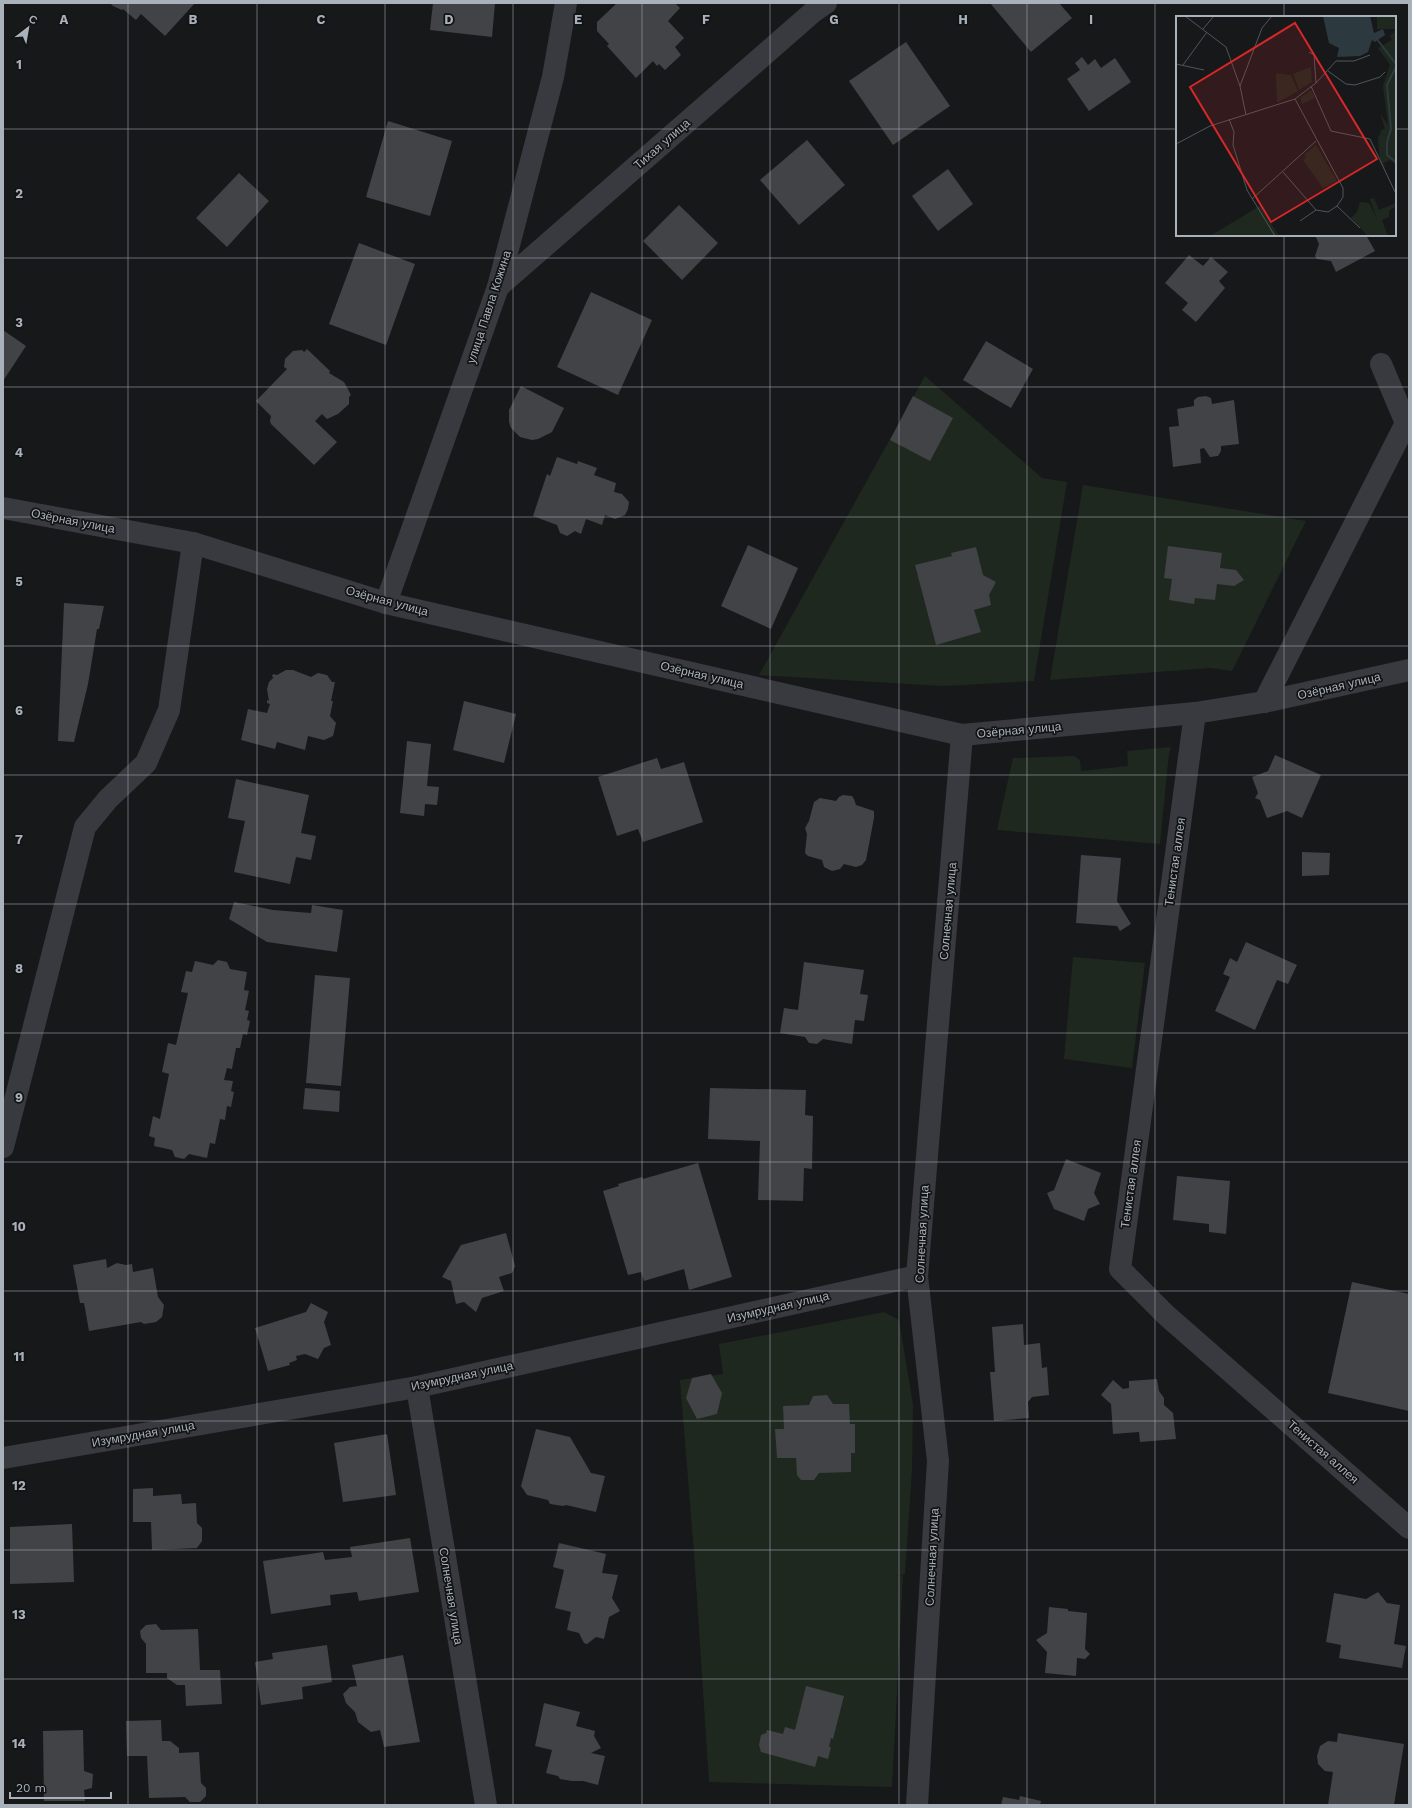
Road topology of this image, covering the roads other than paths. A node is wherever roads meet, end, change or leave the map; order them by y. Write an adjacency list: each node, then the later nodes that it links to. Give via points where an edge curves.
1 (566, 3): 3 (street, улица Павла Кожина, via 553,77)
2 (826, 3): 3 (street, Тихая улица)
3 (498, 287): 7 (street, улица Павла Кожина)
4 (1381, 364): 9 (street, via 1406,423)
5 (3, 508): 6 (street, Озёрная улица)
6 (193, 543): 7 (street, Озёрная улица); 12 (street, via 169,710 146,763 108,799 85,827)
7 (386, 603): 11 (street, Озёрная улица)
8 (1409, 670): 9 (street, Озёрная улица)
9 (1264, 702): 10 (street, Озёрная улица)
10 (1195, 713): 11 (street, Озёрная улица); 16 (street, Тенистая аллея, via 1120,1269 1166,1315)
11 (962, 735): 13 (street, Солнечная улица)
12 (3, 1147)
13 (917, 1276): 14 (street, Изумрудная улица); 18 (street, Солнечная улица, via 938,1461)
14 (417, 1387): 15 (street, Изумрудная улица); 17 (street, Солнечная улица)
15 (3, 1458)
16 (1409, 1528)
17 (486, 1805)
18 (917, 1805)

